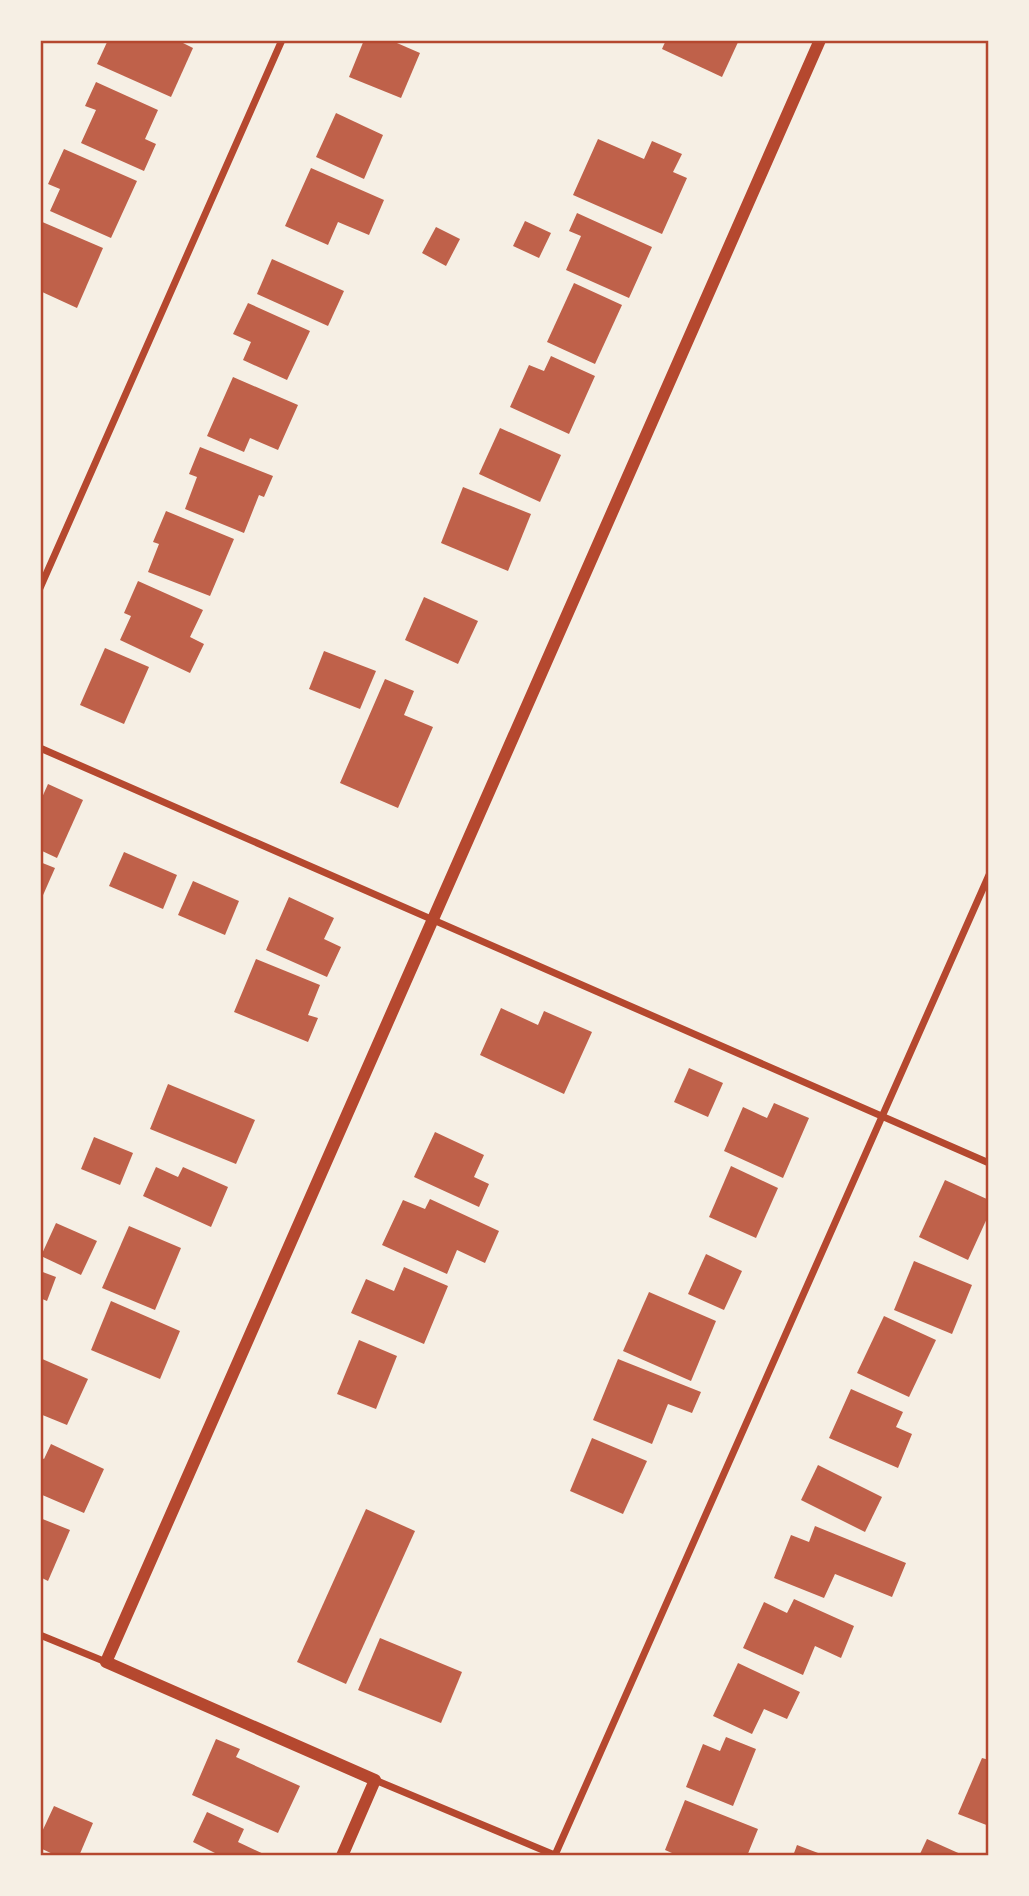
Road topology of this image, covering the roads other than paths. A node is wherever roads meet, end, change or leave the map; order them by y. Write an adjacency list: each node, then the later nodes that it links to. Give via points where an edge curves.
1 (282, 40): 3 (street)
2 (820, 40): 6 (street)
3 (40, 589)
4 (40, 748): 6 (street)
5 (989, 875): 7 (street)
6 (431, 919): 7 (street); 10 (street)
7 (883, 1116): 8 (street); 12 (street)
8 (989, 1163)
9 (40, 1635): 10 (street)
10 (106, 1662): 11 (street)
11 (375, 1780): 12 (street); 13 (street)
12 (556, 1855)
13 (342, 1856)

